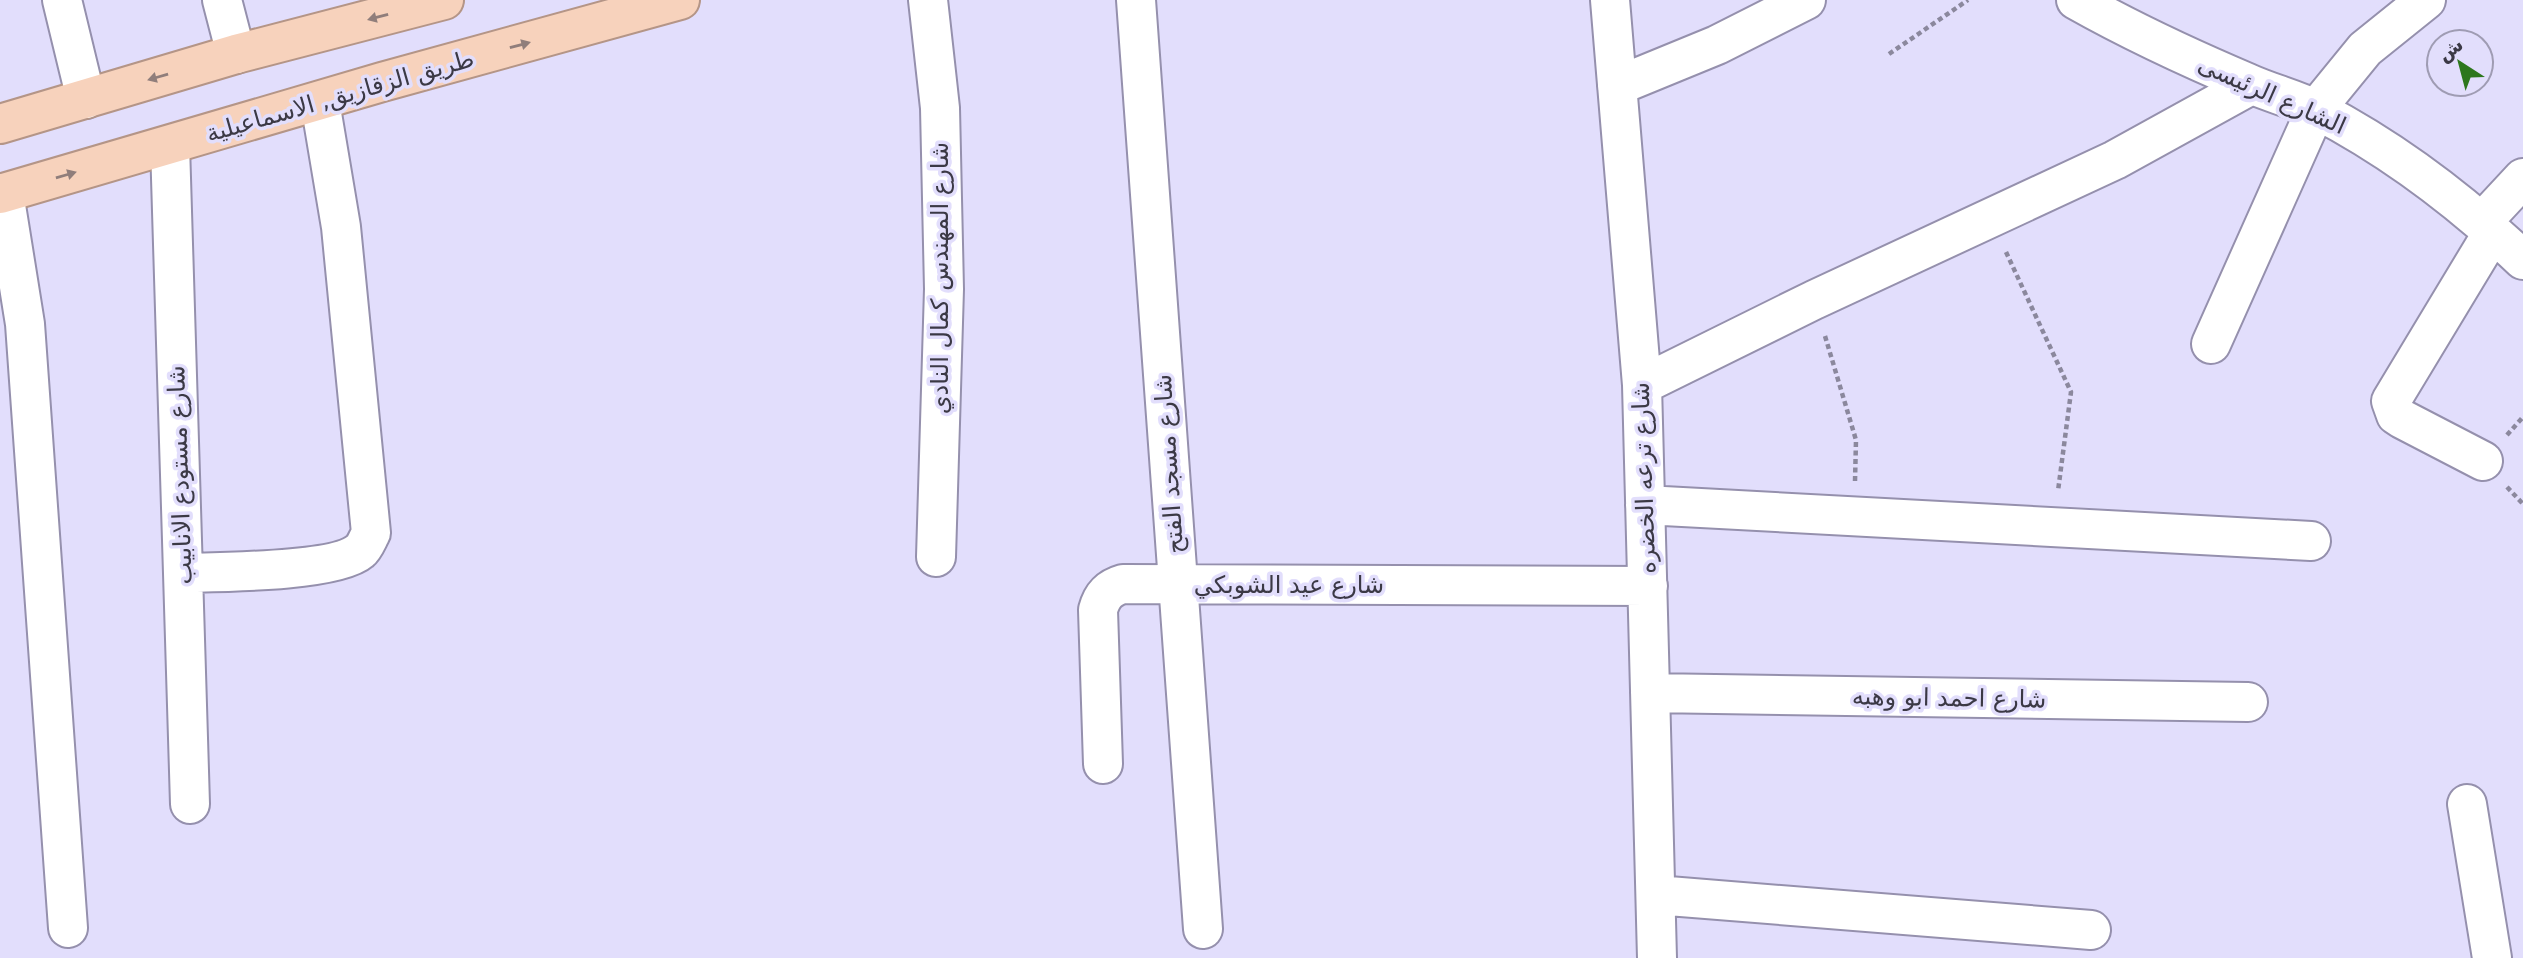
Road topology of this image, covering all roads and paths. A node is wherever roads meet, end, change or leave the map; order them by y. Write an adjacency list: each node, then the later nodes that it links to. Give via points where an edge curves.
1 (62, 0): 16 (street)
2 (222, 0): 12 (street)
3 (444, 0): 12 (highway, one-way to 12)
4 (680, 0): 17 (highway, طريق الزقازيق, الاسماعيلية, one-way to 4)
5 (928, 0): 34 (street, شارع المهندس كمال النادي, via 940,108 944,289)
6 (1136, 0): 36 (street, شارع مسجد الفتح)
7 (1610, 0): 15 (street, شارع ترعه الخضره)
8 (1806, 0): 15 (street)
9 (1968, 0): 13 (path)
10 (2076, 0): 14 (street, الشارع الرئيسى)
11 (2426, 0): 18 (street, via 2365,49)
12 (236, 54): 16 (highway, one-way to 16)
13 (1889, 54)
14 (2251, 85): 18 (street, الشارع الرئيسى); 23 (street, via 2115,160)
15 (1617, 86): 28 (street, شارع ترعه الخضره)
16 (86, 99): 19 (highway)
17 (320, 102): 20 (highway, طريق الزقازيق, الاسماعيلية); 35 (street, via 342,239 372,533 360,550 348,557 265,571)
18 (2316, 110): 24 (street, الشارع الرئيسى, via 2401,162); 27 (street)
19 (0, 124)
20 (170, 145): 22 (highway, طريق الزقازيق, الاسماعيلية, one-way to 20); 35 (street, شارع مستودع الانابيب)
21 (2523, 178): 24 (street)
22 (2, 193): 44 (street, via 25,324)
23 (1990, 217): 26 (street); 32 (path, via 2071,392)
24 (2488, 227): 25 (street, الشارع الرئيسى); 29 (street, via 2391,401 2402,419)
25 (2523, 260)
26 (1814, 300): 28 (street); 31 (path, via 1856,440)
27 (2211, 344)
28 (1642, 385): 30 (street, شارع ترعه الخضره)
29 (2483, 461)
30 (1645, 505): 31 (street); 37 (street, شارع ترعه الخضره)
31 (1855, 516): 32 (street)
32 (2054, 526): 33 (street)
33 (2311, 541)
34 (936, 557)
35 (183, 573): 41 (street, شارع مستودع الانابيب)
36 (1178, 585): 37 (street, شارع عيد الشوبكي); 40 (street, شارع عيد الشوبكي, via 1123,584 1101,601); 45 (street, شارع مسجد الفتح)
37 (1648, 586): 38 (street, شارع ترعه الخضره)
38 (1650, 693): 39 (street, شارع احمد ابو وهبه); 43 (street, شارع ترعه الخضره)
39 (2248, 702)
40 (1103, 764)
41 (190, 804)
42 (2467, 804): 48 (street)
43 (1656, 895): 46 (street); 47 (street, شارع ترعه الخضره)
44 (68, 928)
45 (1203, 929)
46 (2091, 930)
47 (1657, 958)
48 (2492, 958)

